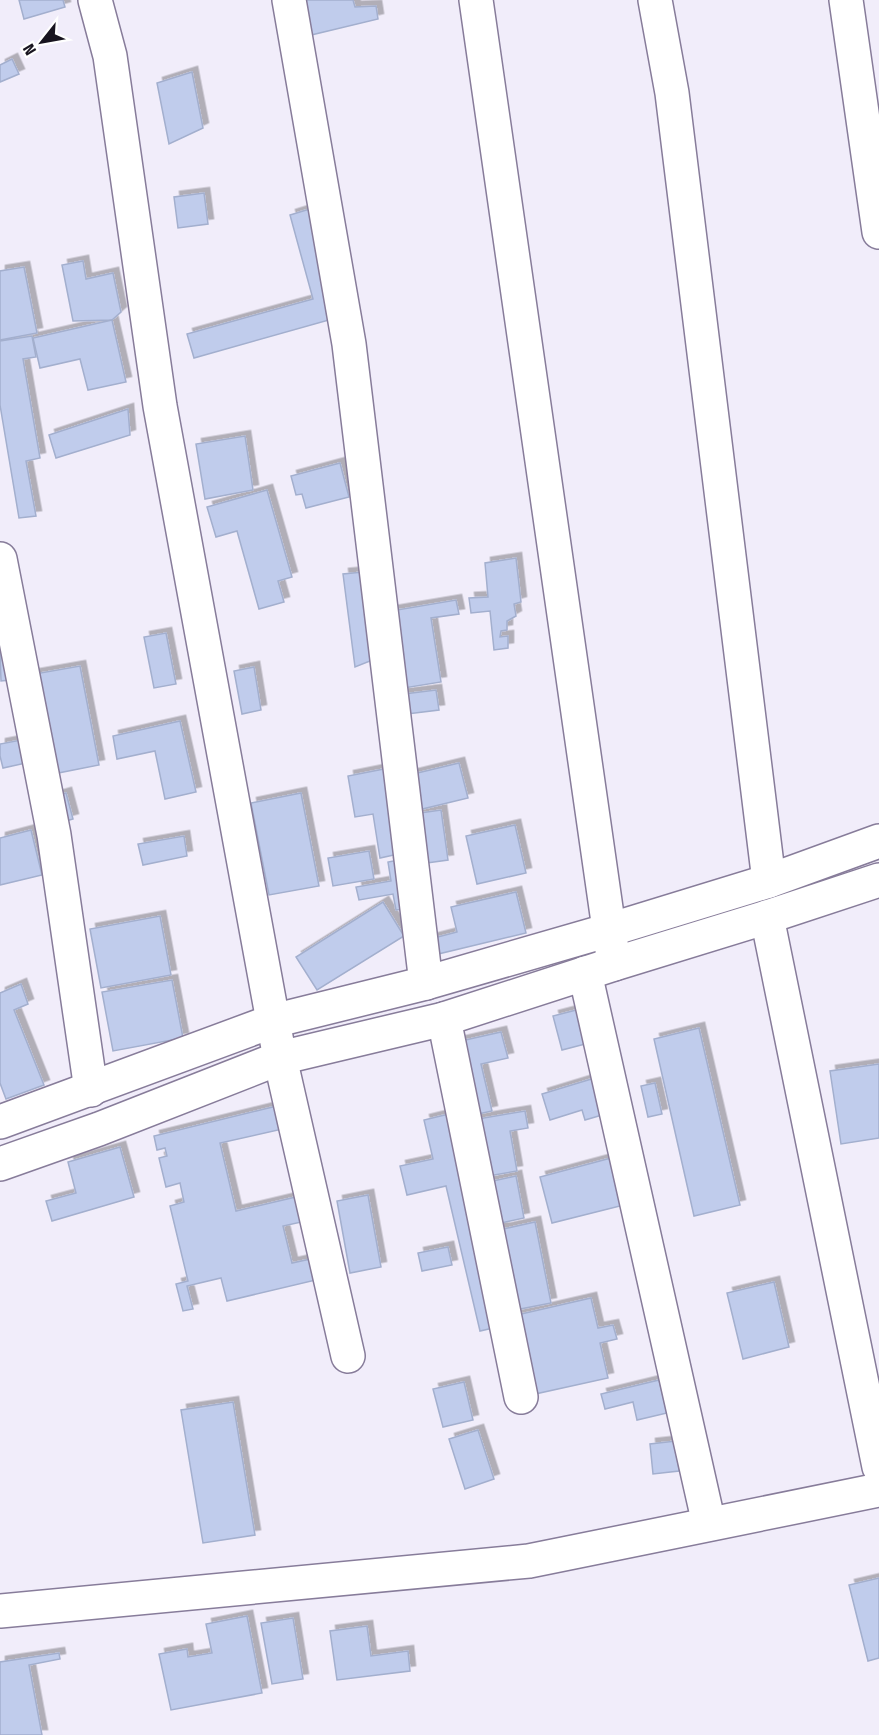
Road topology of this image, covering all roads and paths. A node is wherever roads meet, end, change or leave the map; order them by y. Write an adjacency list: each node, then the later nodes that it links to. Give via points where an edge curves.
1 (95, 0): 16 (street, via 110,57 160,406)
2 (289, 0): 14 (street, via 349,344)
3 (476, 0): 12 (street)
4 (655, 0): 10 (street, via 672,93)
5 (846, 0): 6 (street)
6 (879, 232)
7 (0, 559): 18 (street, via 54,835)
8 (879, 841): 10 (street)
9 (879, 880): 11 (street)
10 (769, 881): 12 (street)
11 (767, 917): 13 (street); 23 (street)
12 (609, 930): 13 (street); 14 (street)
13 (600, 968): 15 (street); 25 (street)
14 (426, 983): 16 (street)
15 (444, 1018): 17 (street); 22 (street)
16 (273, 1021): 17 (street); 18 (street)
17 (280, 1058): 20 (street); 21 (street)
18 (91, 1090): 19 (street)
19 (0, 1122)
20 (0, 1164)
21 (348, 1356)
22 (521, 1398)
23 (879, 1467)
24 (879, 1490): 25 (street)
25 (709, 1524): 26 (street, via 529,1561)
26 (0, 1611)

